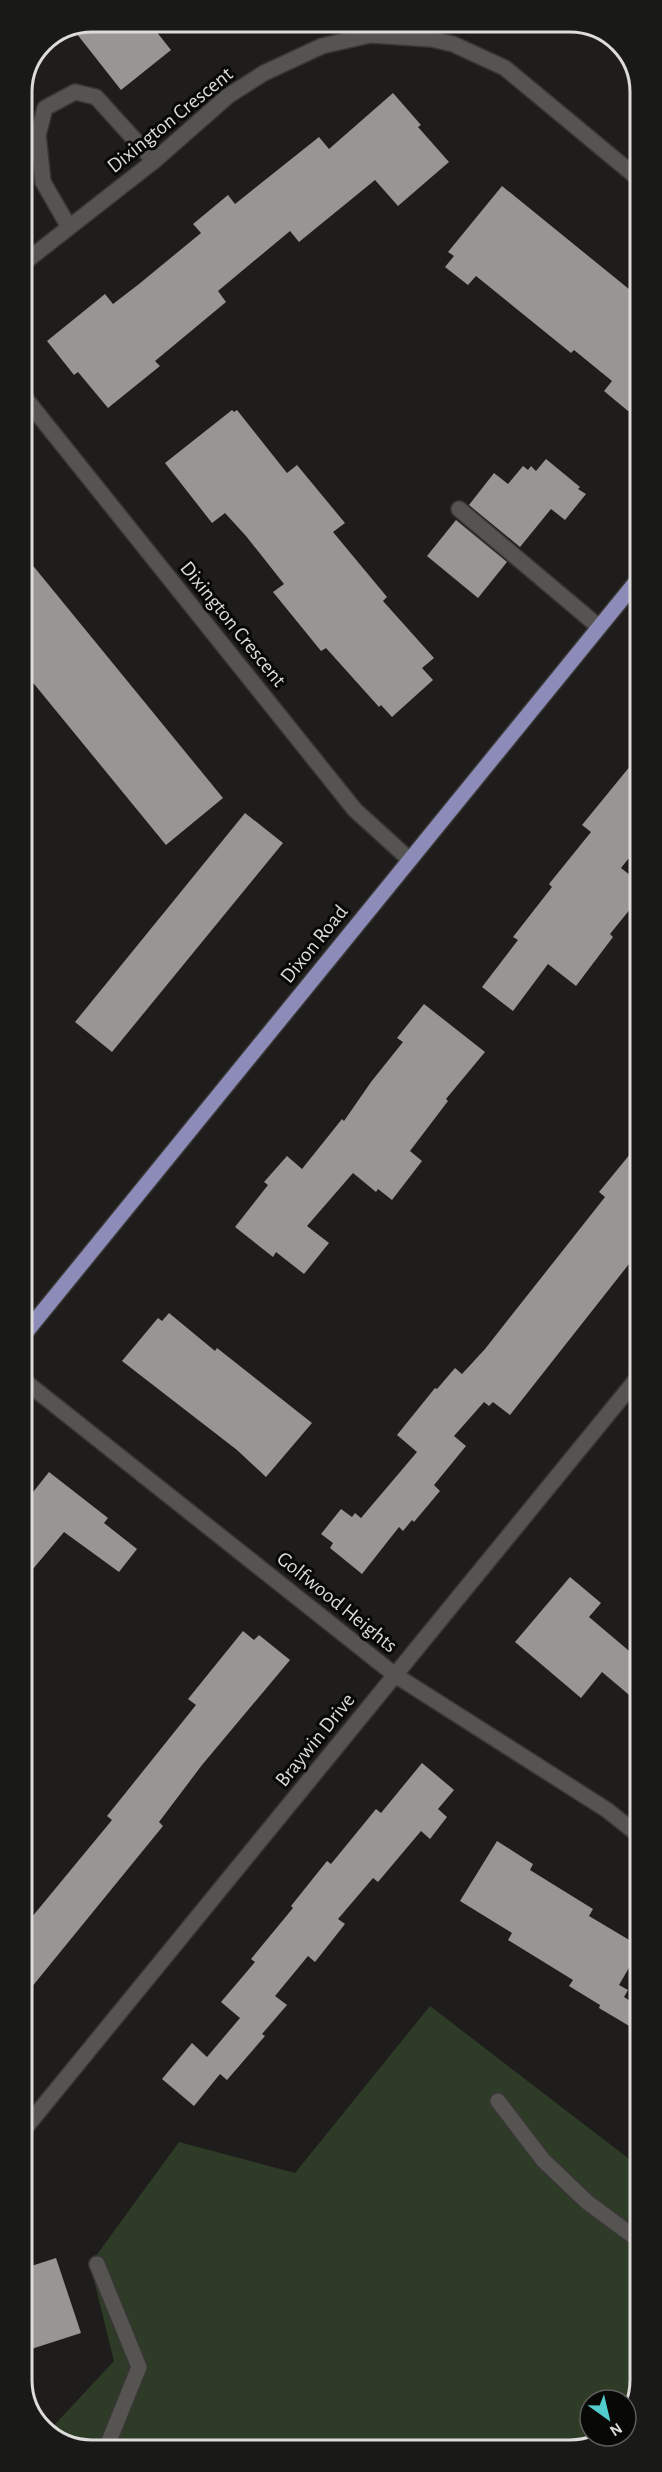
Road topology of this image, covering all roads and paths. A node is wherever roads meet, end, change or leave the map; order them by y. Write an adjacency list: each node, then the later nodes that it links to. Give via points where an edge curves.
1 (154, 161): 2 (street, Dixington Crescent, via 228,96 264,74 322,46 370,35 453,44 505,68); 3 (street, Dixington Crescent); 3 (street, via 96,97 75,92 45,108 38,135 44,182)
2 (630, 172)
3 (69, 227): 4 (street, Dixington Crescent)
4 (32, 256)
5 (32, 417): 9 (street, Dixington Crescent, via 355,810)
6 (459, 509): 8 (street)
7 (630, 589): 8 (main road, Dixon Road)
8 (599, 627): 9 (main road, Dixon Road)
9 (410, 860): 10 (main road, Dixon Road)
10 (32, 1325)
11 (32, 1387): 13 (street, Golfwood Heights)
12 (630, 1387): 13 (street, Braywin Drive)
13 (395, 1675): 14 (street, Golfwood Heights); 16 (street, Braywin Drive)
14 (630, 1828)
15 (498, 2101): 17 (street, via 543,2160 587,2202)
16 (32, 2120)
17 (630, 2234)
18 (97, 2264): 19 (street, via 139,2367)
19 (109, 2440)

